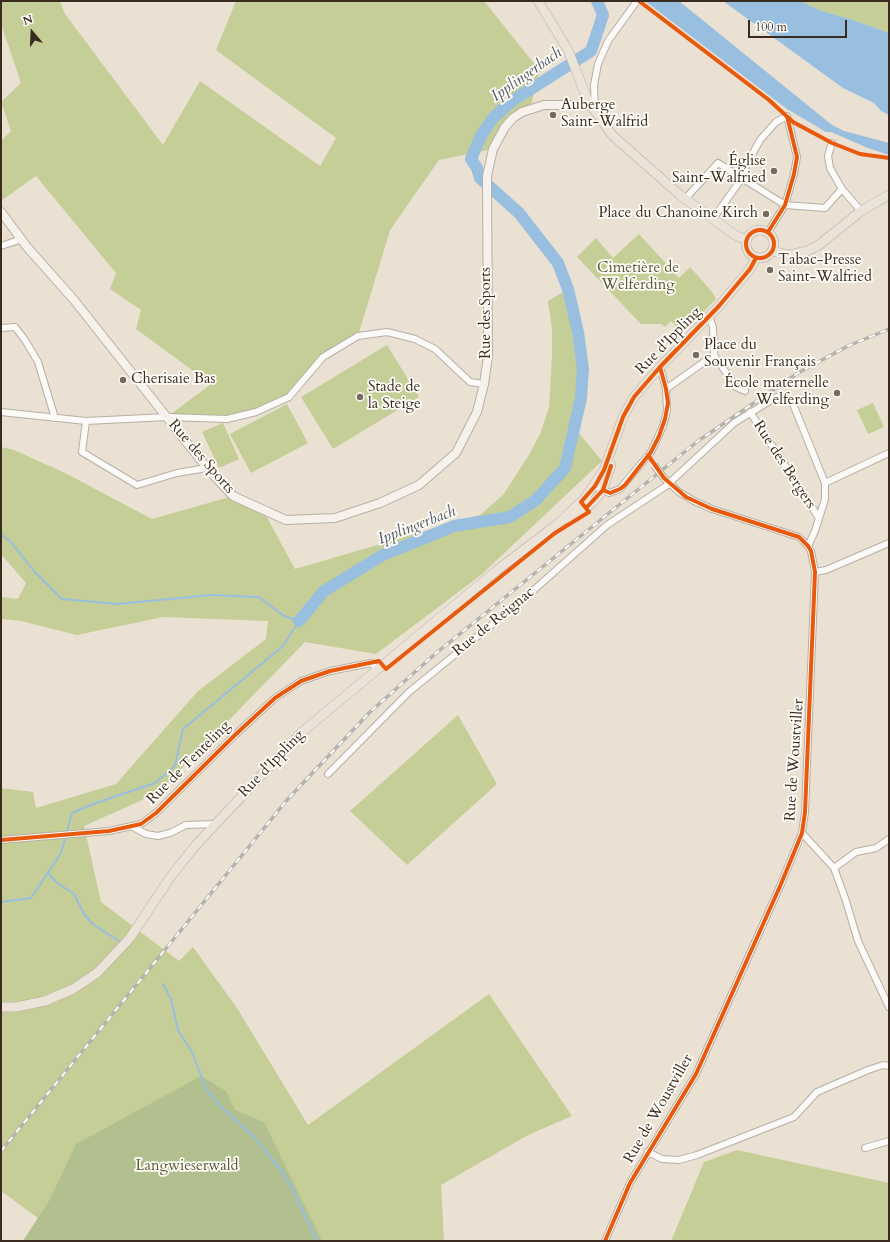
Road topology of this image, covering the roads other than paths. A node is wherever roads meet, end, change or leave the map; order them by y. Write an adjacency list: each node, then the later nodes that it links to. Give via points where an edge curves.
1 (538, 1): 3 (main road, via 568,50)
2 (637, 1): 4 (street, via 608,41 598,64 594,85)
3 (588, 101): 4 (main road); 24 (street, Rue des Sports, via 579,105 536,107 513,118 493,149 487,176 488,356)
4 (595, 111): 9 (main road, via 612,135)
5 (832, 143): 7 (street, via 828,156 830,168)
6 (742, 178): 9 (street, via 718,163); 10 (street); 10 (street, via 760,140 776,122 786,116 797,157); 13 (street)
7 (842, 189): 10 (street, via 825,208); 11 (street)
8 (889, 195): 11 (main road)
9 (686, 199): 13 (main road)
10 (785, 205): 14 (street)
11 (861, 211): 18 (main road, via 819,245 807,251 789,255)
12 (1, 212): 15 (street, Rue des Sports)
13 (713, 219): 16 (main road)
14 (768, 232): 16 (main road, via 754,231); 18 (main road, via 774,242)
15 (22, 240): 17 (street); 29 (street, Rue des Sports, via 74,300)
16 (746, 240): 19 (main road, via 747,251)
17 (1, 246)
18 (773, 251): 19 (main road, via 766,258)
19 (756, 258): 20 (main road, Rue d'Ippling, via 750,269)
20 (709, 317): 22 (street, via 713,327); 23 (main road, Rue d'Ippling)
21 (1, 328): 30 (street, via 15,327 25,340 38,362)
22 (714, 355): 25 (street); 26 (street, via 736,388)
23 (660, 367): 25 (street); 37 (main road, Rue d'Ippling, via 629,406)
24 (484, 384): 29 (street, via 470,382 436,349 415,339 387,332 358,336 323,357 289,397 256,412 227,419); 34 (street, Rue des Sports, via 477,412 456,453 419,486 335,518 286,520 233,496)
25 (666, 389): 33 (street, via 668,403 665,420)
26 (745, 391)
27 (1, 412): 30 (street)
28 (750, 412): 35 (street, Rue de Reignac, via 734,423); 36 (street, Rue de Reignac, via 776,397 790,401 796,409); 38 (street, Rue des Bergers)
29 (167, 417): 31 (street); 34 (street, Rue des Sports)
30 (55, 418): 31 (street)
31 (86, 421): 34 (street, via 82,452 137,484)
32 (889, 453): 36 (street)
33 (648, 455): 35 (street, bridge); 37 (street, via 620,489 610,493)
34 (207, 468)
35 (670, 483): 40 (street, via 686,497 701,505 794,535); 43 (street, Rue de Reignac, via 607,525 527,596 420,683)
36 (825, 483): 38 (street, via 826,495)
37 (599, 488): 42 (main road, Rue d'Ippling, via 586,508 560,522)
38 (819, 518): 40 (street)
39 (889, 543): 41 (street, via 826,570)
40 (808, 546): 41 (street, Rue de Woustviller)
41 (815, 572): 46 (street, Rue de Woustviller, via 812,677)
42 (377, 669): 44 (main road, Rue d'Ippling, via 298,736); 45 (street, Rue de Tenteling, via 371,663 301,680 275,698 156,813)
43 (328, 774)
44 (215, 824): 45 (street, via 186,825 158,836 146,834); 50 (main road, Rue d'Ippling, via 178,867 119,951 97,973 73,989 45,1001 16,1007)
45 (133, 827): 48 (street, Rue de Tenteling)
46 (802, 832): 49 (street); 55 (street, Rue de Woustviller, via 696,1074)
47 (889, 839): 49 (street, via 876,848 856,852)
48 (1, 840)
49 (834, 868): 51 (street, via 858,941)
50 (1, 1007)
51 (889, 1007)
52 (889, 1066): 55 (street, via 883,1065 868,1070 817,1092 794,1117 697,1156 679,1160 662,1159)
53 (889, 1141): 54 (street)
54 (865, 1148)
55 (648, 1152): 56 (street, Rue de Woustviller, via 630,1183)
56 (605, 1241)

